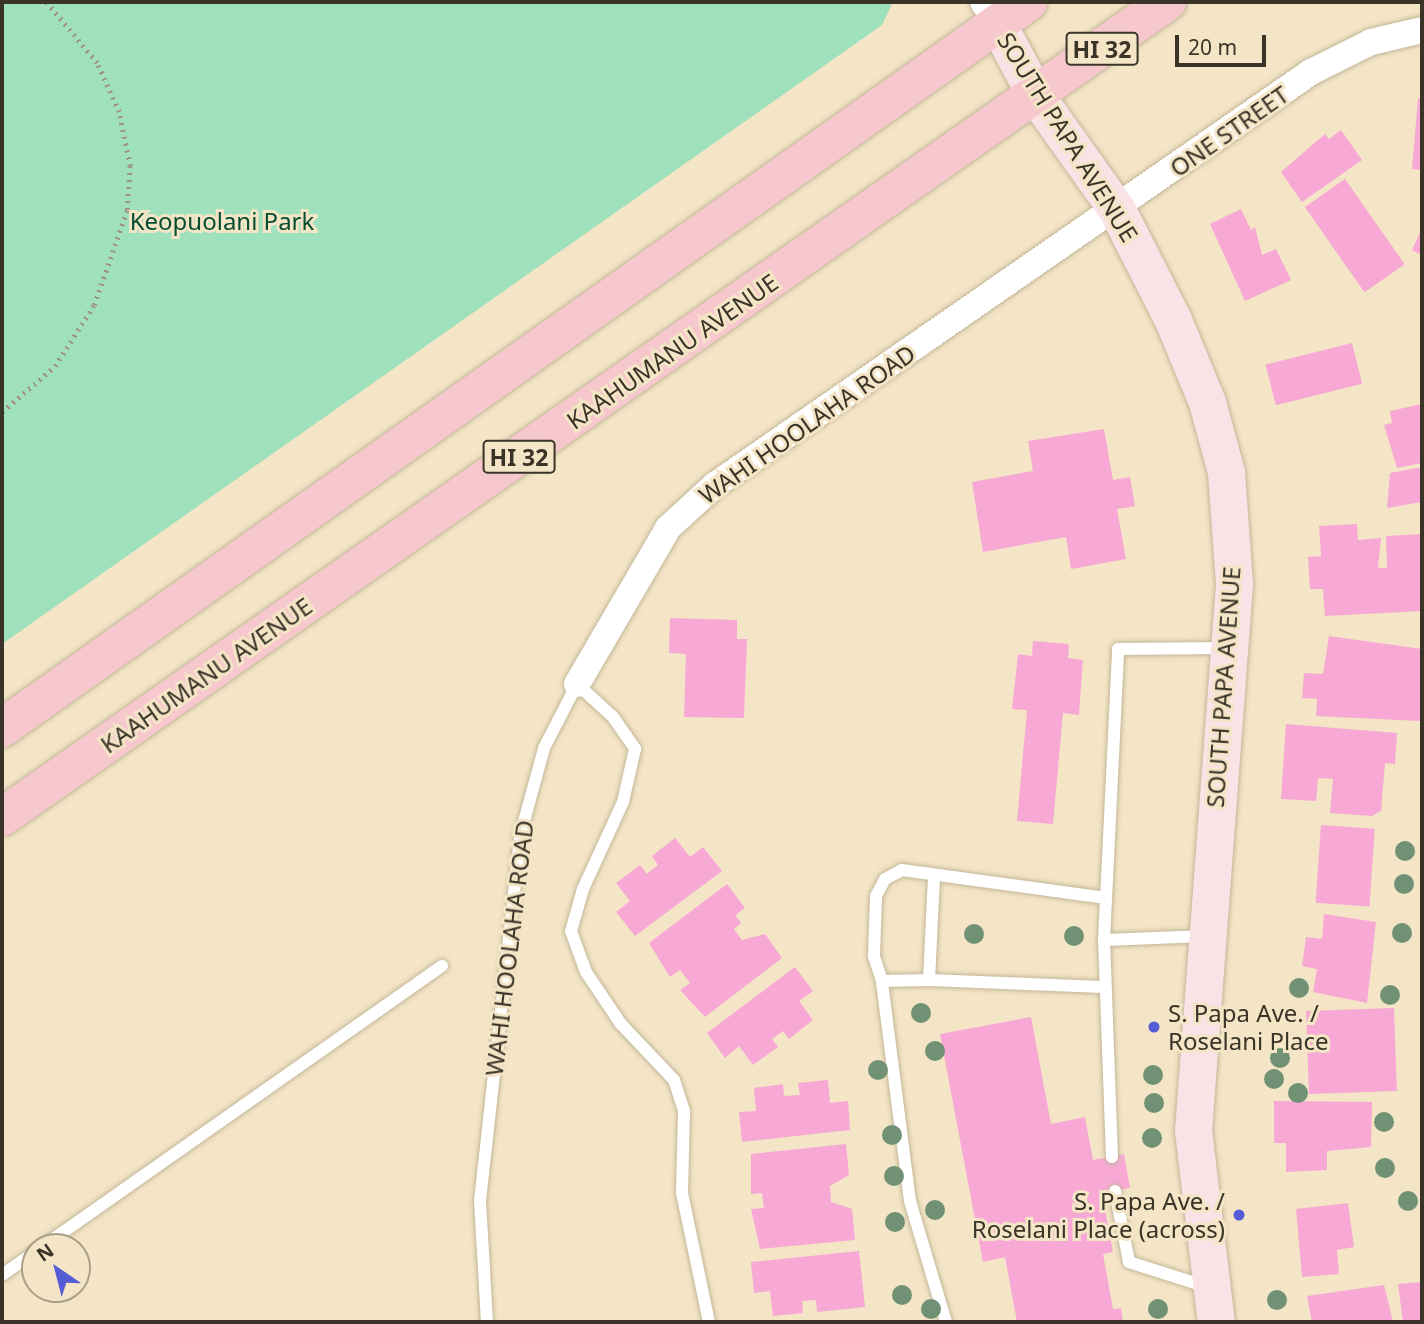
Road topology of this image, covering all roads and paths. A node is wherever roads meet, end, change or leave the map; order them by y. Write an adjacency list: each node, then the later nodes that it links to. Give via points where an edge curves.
1 (46, 2): 8 (path, via 97,63 119,112 130,166 127,210 94,305 55,366)
2 (1028, 2): 4 (main road)
3 (1167, 2): 6 (main road, KAAHUMANU AVENUE / HI 32)
4 (990, 13): 6 (street, SOUTH PAPA AVENUE); 11 (main road)
5 (1422, 30): 7 (street, ONE STREET, via 1371,42 1311,72)
6 (1036, 96): 7 (street, SOUTH PAPA AVENUE); 12 (main road, KAAHUMANU AVENUE / HI 32)
7 (1117, 210): 9 (street, SOUTH PAPA AVENUE, via 1173,320 1221,454 1234,584); 10 (street, WAHI HOOLAHA ROAD, via 715,485 668,528)
8 (2, 411)
9 (1228, 648): 14 (lane, via 1118,649); 15 (street, SOUTH PAPA AVENUE)
10 (577, 684): 27 (lane, WAHI HOOLAHA ROAD, via 544,748 520,836 482,1162); 28 (lane, via 613,716 635,749 623,802 583,889 571,931 600,993 674,1080 684,1111 682,1193)
11 (2, 728)
12 (2, 817)
13 (934, 877): 14 (lane); 18 (lane); 19 (lane, via 902,870 885,878 876,896 874,956)
14 (1106, 898): 16 (lane)
15 (1205, 936): 16 (lane); 26 (street, SOUTH PAPA AVENUE, via 1194,1129)
16 (1104, 940): 20 (lane)
17 (442, 966): 23 (lane)
18 (929, 980): 19 (lane); 20 (lane)
19 (883, 981): 29 (lane, via 910,1201)
20 (1103, 986): 21 (lane)
21 (1112, 1157)
22 (1115, 1191): 26 (lane, via 1129,1262)
23 (62, 1233)
24 (21, 1262): 25 (lane)
25 (2, 1275)
26 (1208, 1287): 30 (street, SOUTH PAPA AVENUE)
27 (486, 1322)
28 (709, 1322)
29 (946, 1322)
30 (1216, 1322)

